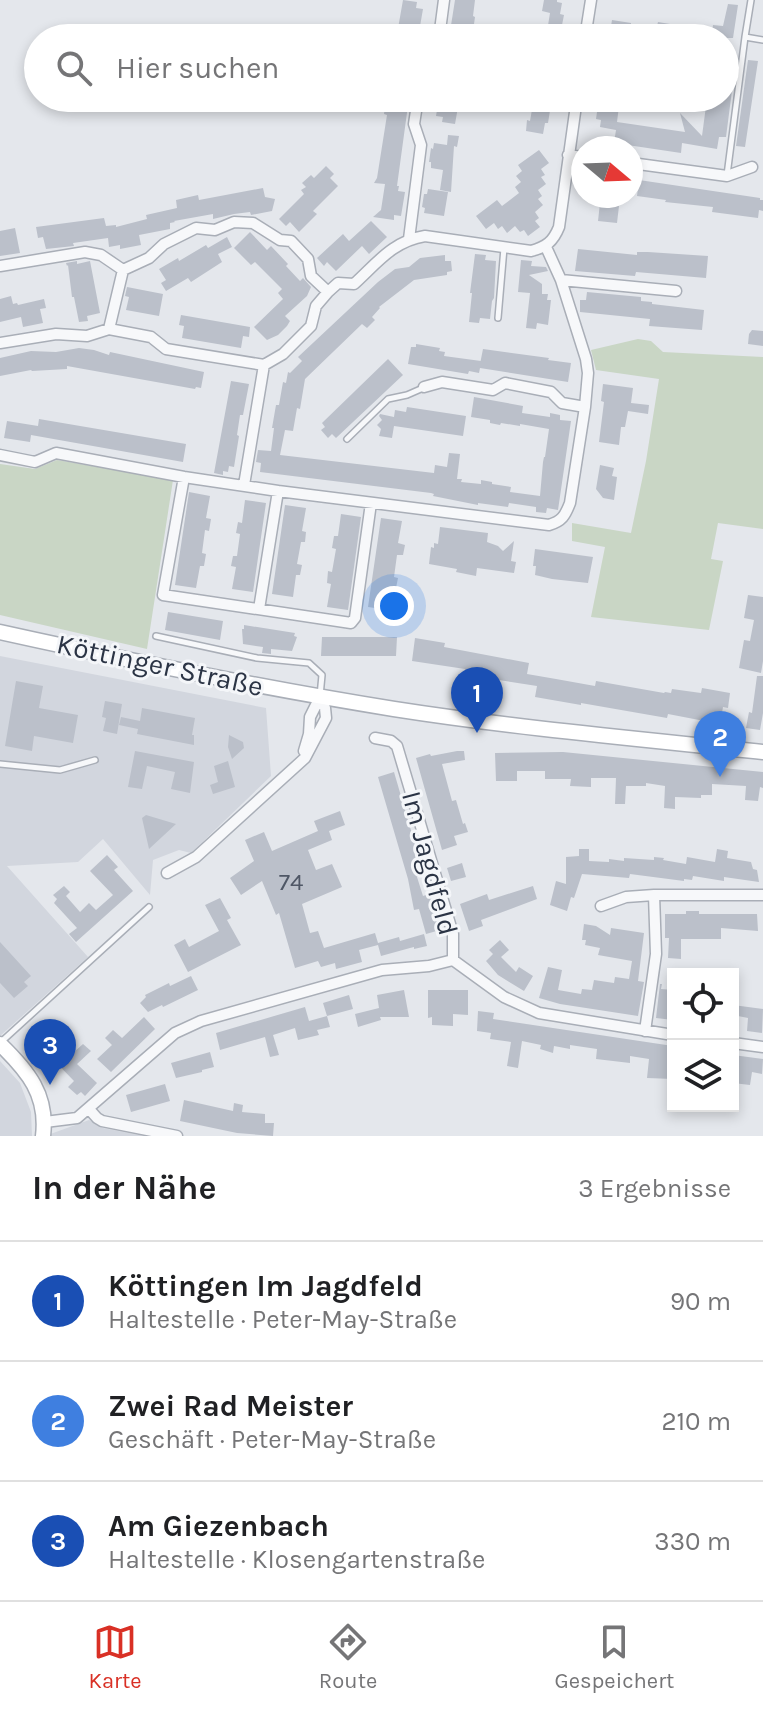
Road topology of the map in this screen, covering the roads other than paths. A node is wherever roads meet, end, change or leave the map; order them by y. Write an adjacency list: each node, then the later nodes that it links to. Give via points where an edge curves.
1 (444, 0): 4 (street)
2 (591, 0): 5 (street)
3 (751, 0): 6 (lane)
4 (441, 24)
5 (587, 24)
6 (745, 37): 7 (lane); 8 (lane)
7 (763, 40)
8 (739, 83)
9 (416, 112): 17 (street, via 421,145)
10 (575, 112): 12 (street)
11 (735, 112): 16 (lane)
12 (568, 155): 13 (street); 19 (street, via 559,227)
13 (571, 155)
14 (643, 165): 16 (street)
15 (752, 167): 16 (street)
16 (727, 176)
17 (409, 239): 18 (street, via 425,236); 24 (street, via 354,284 338,283)
18 (504, 247): 19 (street); 25 (lane)
19 (546, 247): 22 (street)
20 (0, 266): 21 (street, via 85,252 101,255)
21 (123, 270): 24 (street, via 196,228 253,223 291,241 308,259 311,276); 26 (street)
22 (561, 280): 23 (street); 30 (street, via 586,359)
23 (676, 291)
24 (328, 292): 28 (street, via 316,306 311,326)
25 (498, 318)
26 (109, 329): 27 (street, via 87,336 56,334); 28 (street, via 151,337 166,349)
27 (0, 343)
28 (264, 365): 34 (street)
29 (424, 387): 30 (street, via 442,382 493,390 505,383 551,392 562,403); 31 (lane, via 388,399)
30 (585, 407): 36 (street, via 570,503 559,522)
31 (347, 439)
32 (0, 455): 33 (street, via 35,462 56,453)
33 (184, 477): 34 (street); 37 (street, via 163,595)
34 (244, 485): 35 (street)
35 (278, 491): 36 (street); 37 (street)
36 (371, 503): 37 (street, via 351,623)
37 (259, 609)
38 (0, 632): 40 (main road, Köttinger Straße)
39 (156, 636): 40 (lane, via 257,658 309,663 322,675)
40 (320, 697): 42 (main road, Köttinger Straße, via 509,725); 45 (street, via 326,718 305,758 196,857)
41 (375, 738): 50 (street, Im Jagdfeld, via 397,746 453,934)
42 (763, 752)
43 (95, 760): 44 (lane, via 60,770)
44 (0, 764)
45 (167, 873)
46 (654, 895): 47 (street); 48 (street); 51 (street, via 656,954)
47 (763, 895)
48 (601, 906)
49 (149, 907): 53 (lane)
50 (453, 960): 51 (street, Im Jagdfeld, via 504,997 539,1013); 56 (street, via 382,970 201,1021 175,1033)
51 (645, 1031): 52 (street, Im Jagdfeld)
52 (667, 1034)
53 (0, 1044): 57 (main road, via 36,1088)
54 (739, 1044): 55 (street)
55 (763, 1047)
56 (89, 1109): 57 (street); 58 (street, via 102,1121)
57 (44, 1129)
58 (177, 1136)

